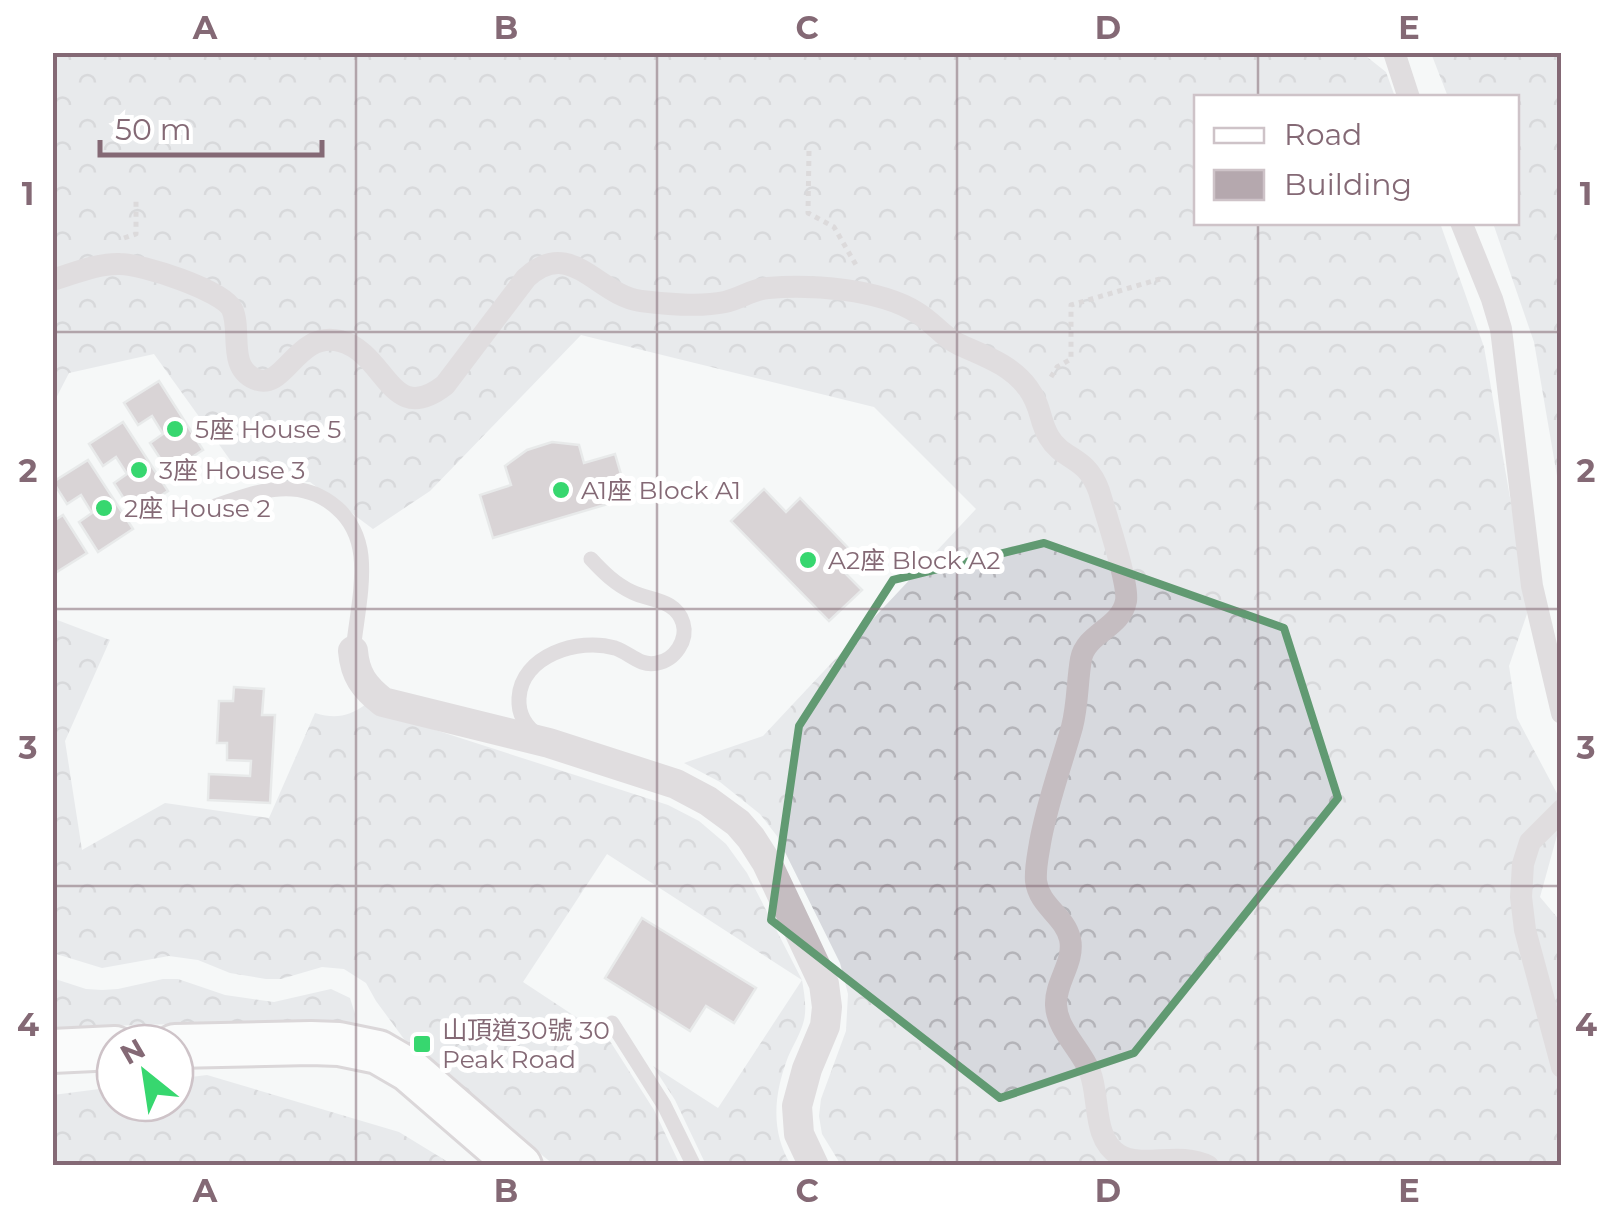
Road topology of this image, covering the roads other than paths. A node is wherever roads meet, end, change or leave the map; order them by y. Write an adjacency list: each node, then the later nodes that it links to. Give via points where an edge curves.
1 (1394, 52): 2 (street)
2 (1409, 95)
3 (1462, 225): 8 (street, via 1501,329 1532,586)
4 (52, 280): 19 (street, via 119,264 153,271 228,303 236,349 254,379 276,376 312,343 337,340 366,355 398,394 411,398 445,385 526,278 548,264 571,264 616,294 646,302 721,303 764,288 858,292 918,312 954,342 1012,371 1037,401 1052,441 1084,464 1096,483 1127,596 1119,616 1082,654 1075,712 1037,858 1038,890 1070,941 1058,1014 1092,1075 1102,1132 1114,1151 1128,1159 1190,1159)
5 (204, 510): 7 (lane, via 292,487 316,493 341,512 362,561)
6 (591, 559): 9 (lane, via 610,579 675,610 684,624 683,640 660,663 584,644 533,665 520,685 518,708 529,729)
7 (353, 651): 9 (street, via 359,678 383,702)
8 (1562, 713)
9 (549, 743): 18 (street, via 693,791 758,848 824,984 825,1026 798,1106 799,1134)
10 (1562, 810): 15 (street, via 1530,842 1521,897)
11 (612, 1023): 17 (lane)
12 (195, 1046): 16 (main road, via 310,1043 378,1052 409,1070)
13 (95, 1049): 14 (main road)
14 (52, 1051)
15 (1562, 1066)
16 (520, 1166)
17 (694, 1166)
18 (814, 1166)
19 (1208, 1166)

